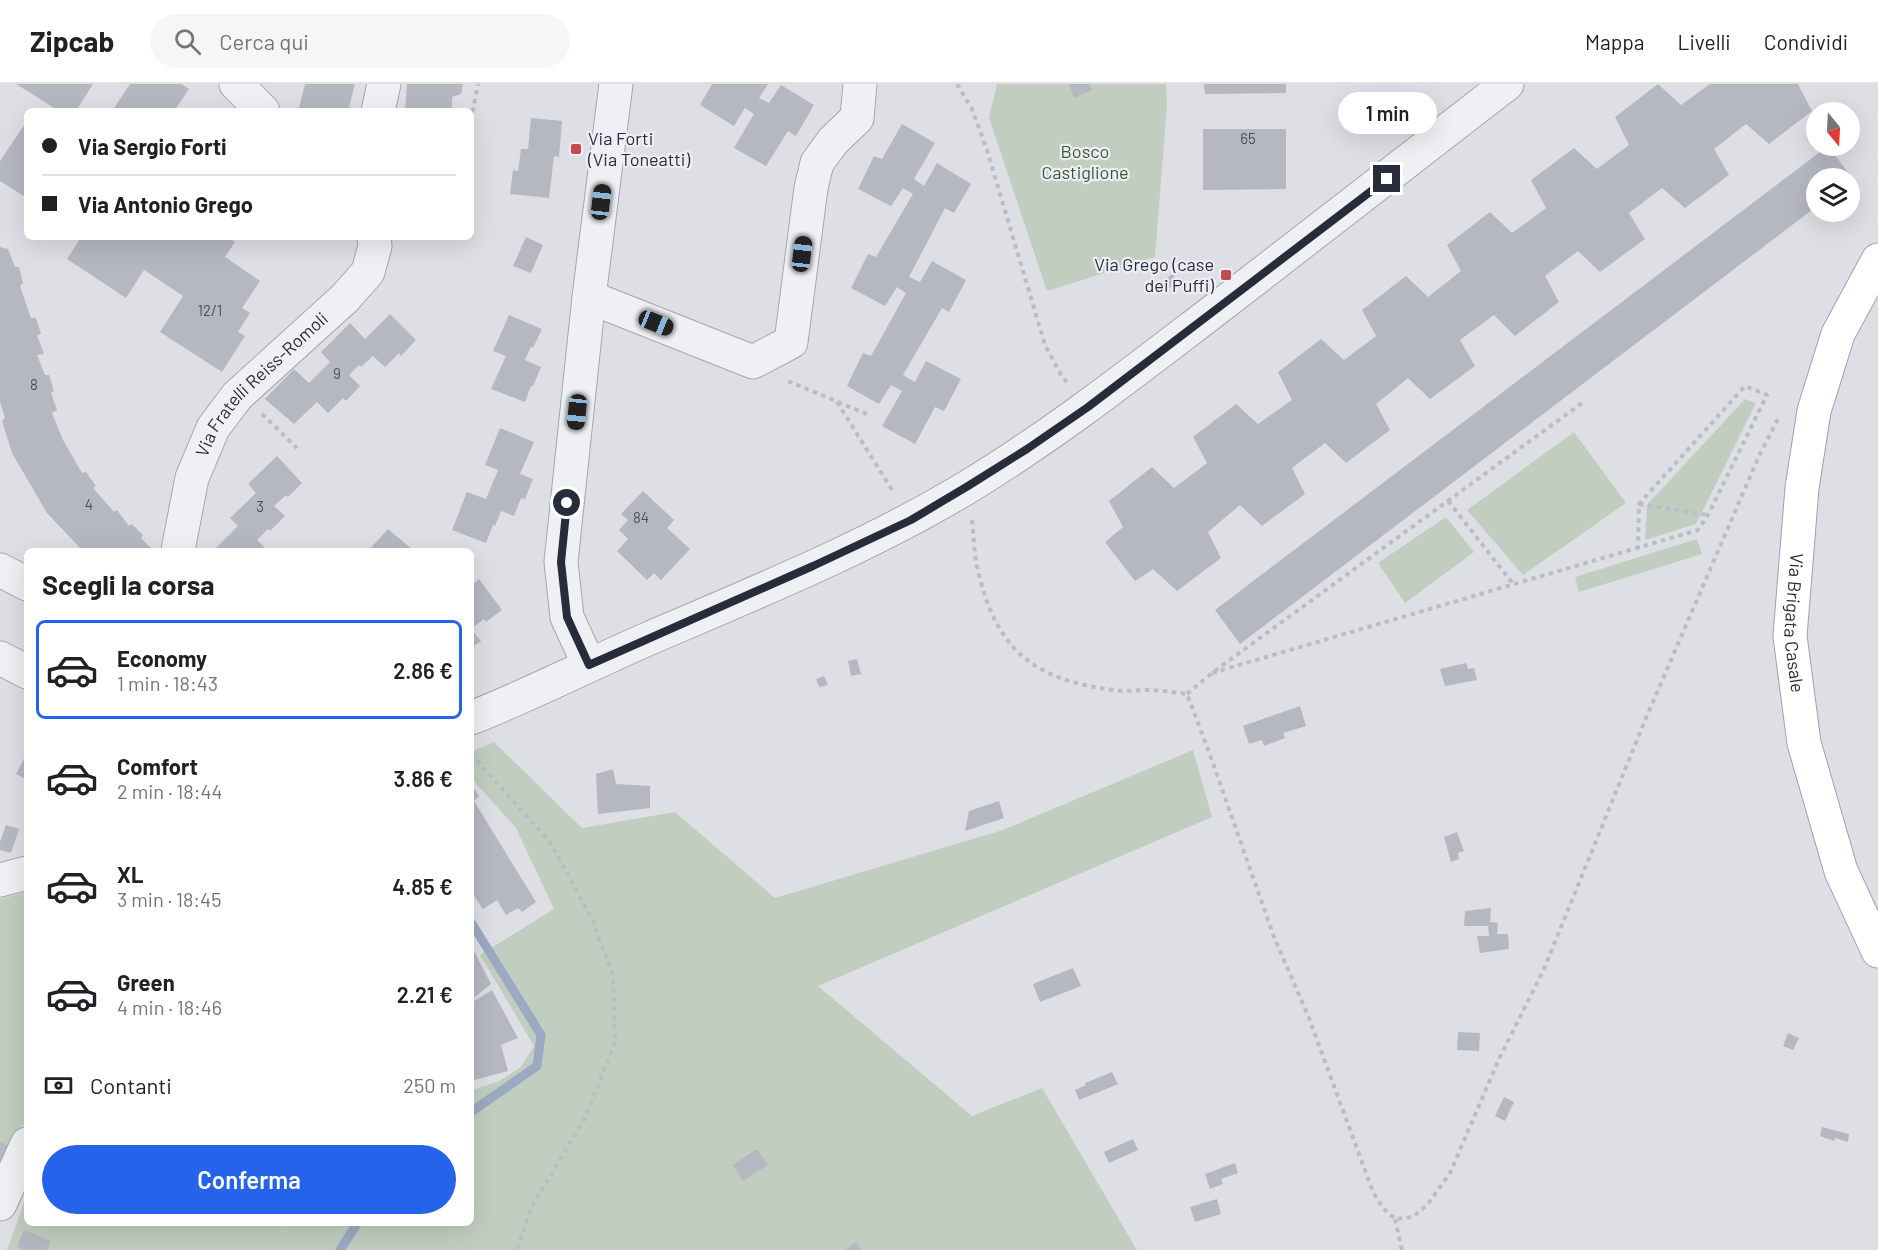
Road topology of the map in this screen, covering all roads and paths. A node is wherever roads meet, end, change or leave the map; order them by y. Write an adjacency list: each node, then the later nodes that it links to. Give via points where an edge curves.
1 (237, 84): 9 (street)
2 (275, 84): 10 (street)
3 (384, 84): 11 (street)
4 (478, 84): 12 (path)
5 (616, 84): 15 (street)
6 (860, 84): 16 (street, via 856,118 817,163 791,342)
7 (957, 84): 17 (path, via 972,109 987,150 1045,345)
8 (1507, 84): 24 (street, via 1088,407)
9 (260, 108)
10 (264, 108)
11 (379, 108)
12 (473, 108)
13 (374, 240): 29 (street, Via Fratelli Reiss-Romoli, via 368,272 237,396 213,428 192,478)
14 (1878, 260): 43 (main road, Via Brigata Casale, via 1838,334 1814,411 1802,488 1790,636 1804,743 1841,871)
15 (589, 297): 16 (street); 35 (street, via 561,562 567,617)
16 (753, 362): 18 (path)
17 (1069, 385)
18 (836, 401): 22 (path); 25 (path)
19 (1582, 403): 26 (path)
20 (255, 407): 23 (path)
21 (1784, 408): 46 (path, via 1759,456 1646,717 1544,969 1450,1173 1428,1204 1413,1216)
22 (869, 415)
23 (297, 448)
24 (968, 486): 35 (street, via 911,520); 38 (path, via 978,574 1006,642 1052,676 1081,685 1116,691)
25 (897, 498)
26 (1449, 501): 33 (path); 37 (path)
27 (1638, 504): 28 (path); 28 (path, via 1745,386 1767,394); 30 (path)
28 (1708, 515): 30 (path, via 1698,530)
29 (178, 548)
30 (1638, 548): 33 (path)
31 (0, 570): 32 (street)
32 (24, 582)
33 (1514, 585): 37 (path)
34 (0, 658): 36 (street)
35 (589, 665): 39 (street)
36 (24, 670)
37 (1212, 674): 38 (path)
38 (1187, 694): 46 (path, via 1274,937 1309,1018 1373,1192)
39 (474, 717)
40 (474, 757): 47 (path, via 550,842 593,921 613,976 615,1043 585,1118 531,1208)
41 (24, 874): 42 (street)
42 (0, 880)
43 (1878, 951)
44 (24, 1151): 45 (street)
45 (0, 1204)
46 (1395, 1219): 48 (path)
47 (517, 1250)
48 (1402, 1250)

